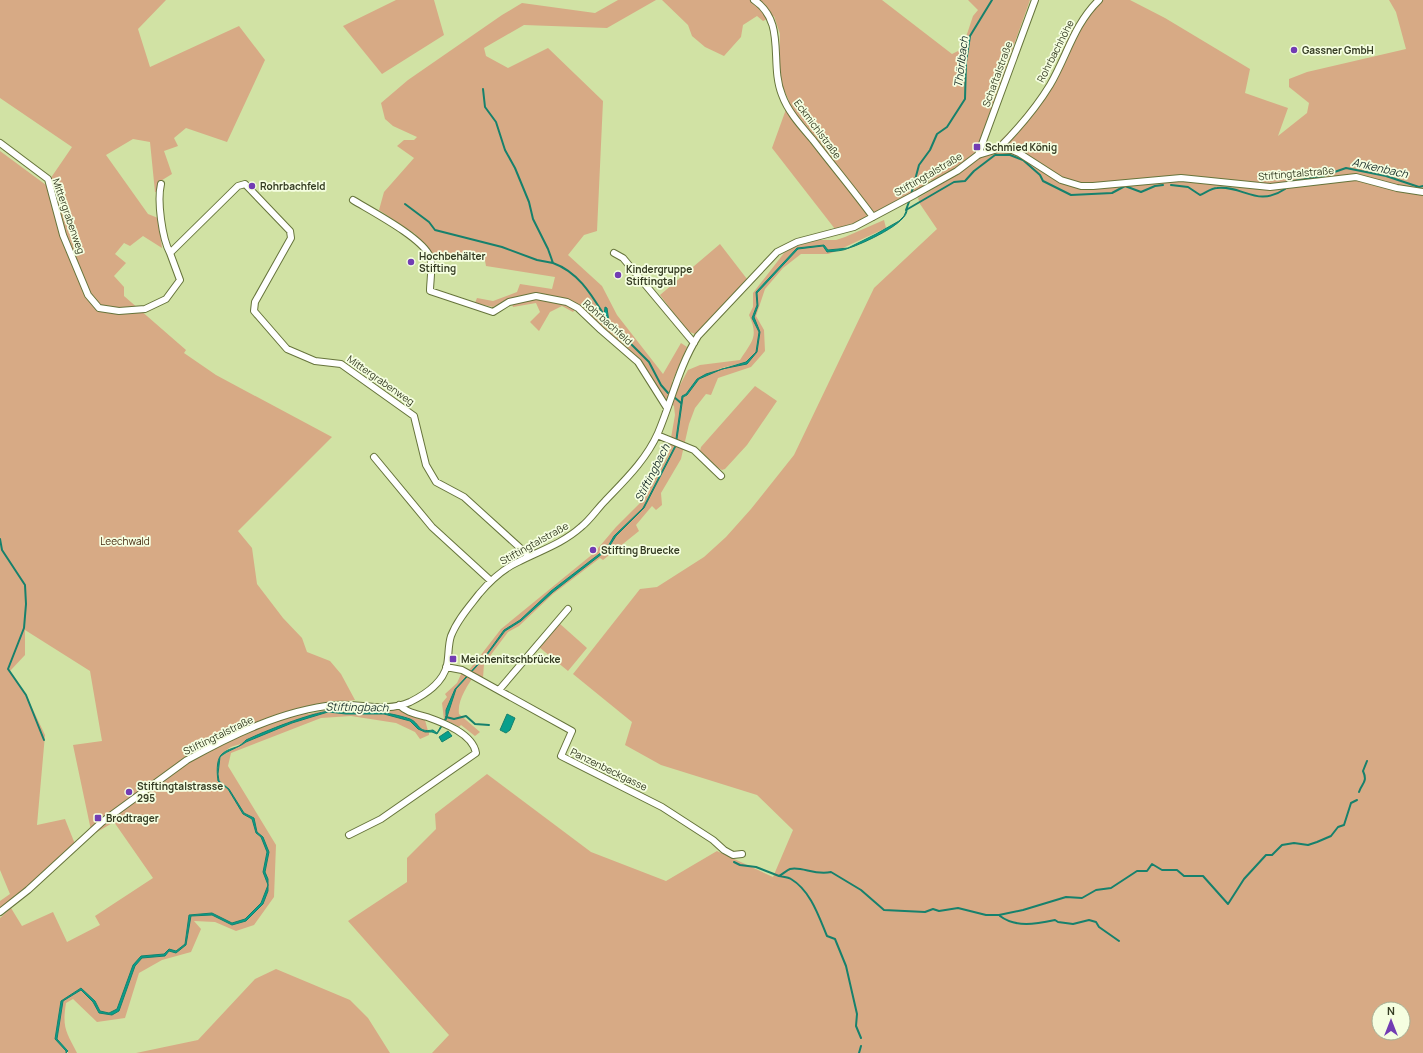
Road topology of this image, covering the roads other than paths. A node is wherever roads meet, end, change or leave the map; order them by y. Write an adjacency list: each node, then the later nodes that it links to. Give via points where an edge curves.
1 (754, 0): 10 (street, Eckmichlstraße, via 763,8 773,24 777,82 782,96 802,127)
2 (1034, 0): 6 (street, Schaftalstraße)
3 (1099, 0): 5 (street, Rohrbachhöhe, via 1088,10 1050,85 1026,119)
4 (0, 143): 11 (street, Mittergrabenweg, via 48,179 63,235 88,294 99,308 109,311 133,311 166,299 180,280)
5 (998, 149): 6 (street, Stiftingtalstraße); 8 (street, Stiftingtalstraße, via 1019,153 1061,180 1081,186 1181,178 1270,187 1356,177)
6 (978, 155): 10 (street, Stiftingtalstraße, via 957,170)
7 (161, 184): 11 (street, Mittergrabenweg, via 159,196 163,233 165,245)
8 (1423, 192)
9 (354, 200): 14 (street, Rohrbachfeld, via 412,236 430,256 430,291 493,312 509,302 536,296 567,302 578,308 638,362)
10 (873, 217): 13 (street, Stiftingtalstraße, via 854,227 796,242 777,252)
11 (170, 253): 18 (street, Mittergrabenweg, via 238,186 245,184 290,231 291,238 255,302 254,311 287,349 315,361 341,364 414,416 426,465 436,482 464,497)
12 (614, 253): 13 (street, via 623,258)
13 (694, 343): 14 (street, Stiftingtalstraße, via 672,389)
14 (667, 408): 15 (street, Stiftingtalstraße)
15 (657, 435): 17 (street, via 694,450); 18 (street, Stiftingtalstraße, via 635,468 582,527 556,544)
16 (374, 457): 19 (street, via 432,528)
17 (721, 476)
18 (529, 556): 19 (street, Stiftingtalstraße)
19 (491, 581): 21 (street, Stiftingtalstraße, via 456,627 449,644)
20 (568, 609): 22 (street)
21 (446, 667): 22 (street, Panzenbeckgasse, via 462,670); 23 (street, Stiftingtalstraße, via 440,680 429,690 410,702)
22 (499, 690): 25 (street, Panzenbeckgasse, via 572,731 560,756 662,807 733,855)
23 (399, 705): 24 (street, via 404,711 441,722 466,737 475,746 476,753 380,819); 26 (street, Stiftingtalstraße, via 384,708 336,705 314,709 267,723 202,752 187,760 102,822 28,890)
24 (349, 835)
25 (742, 854)
26 (0, 912)

